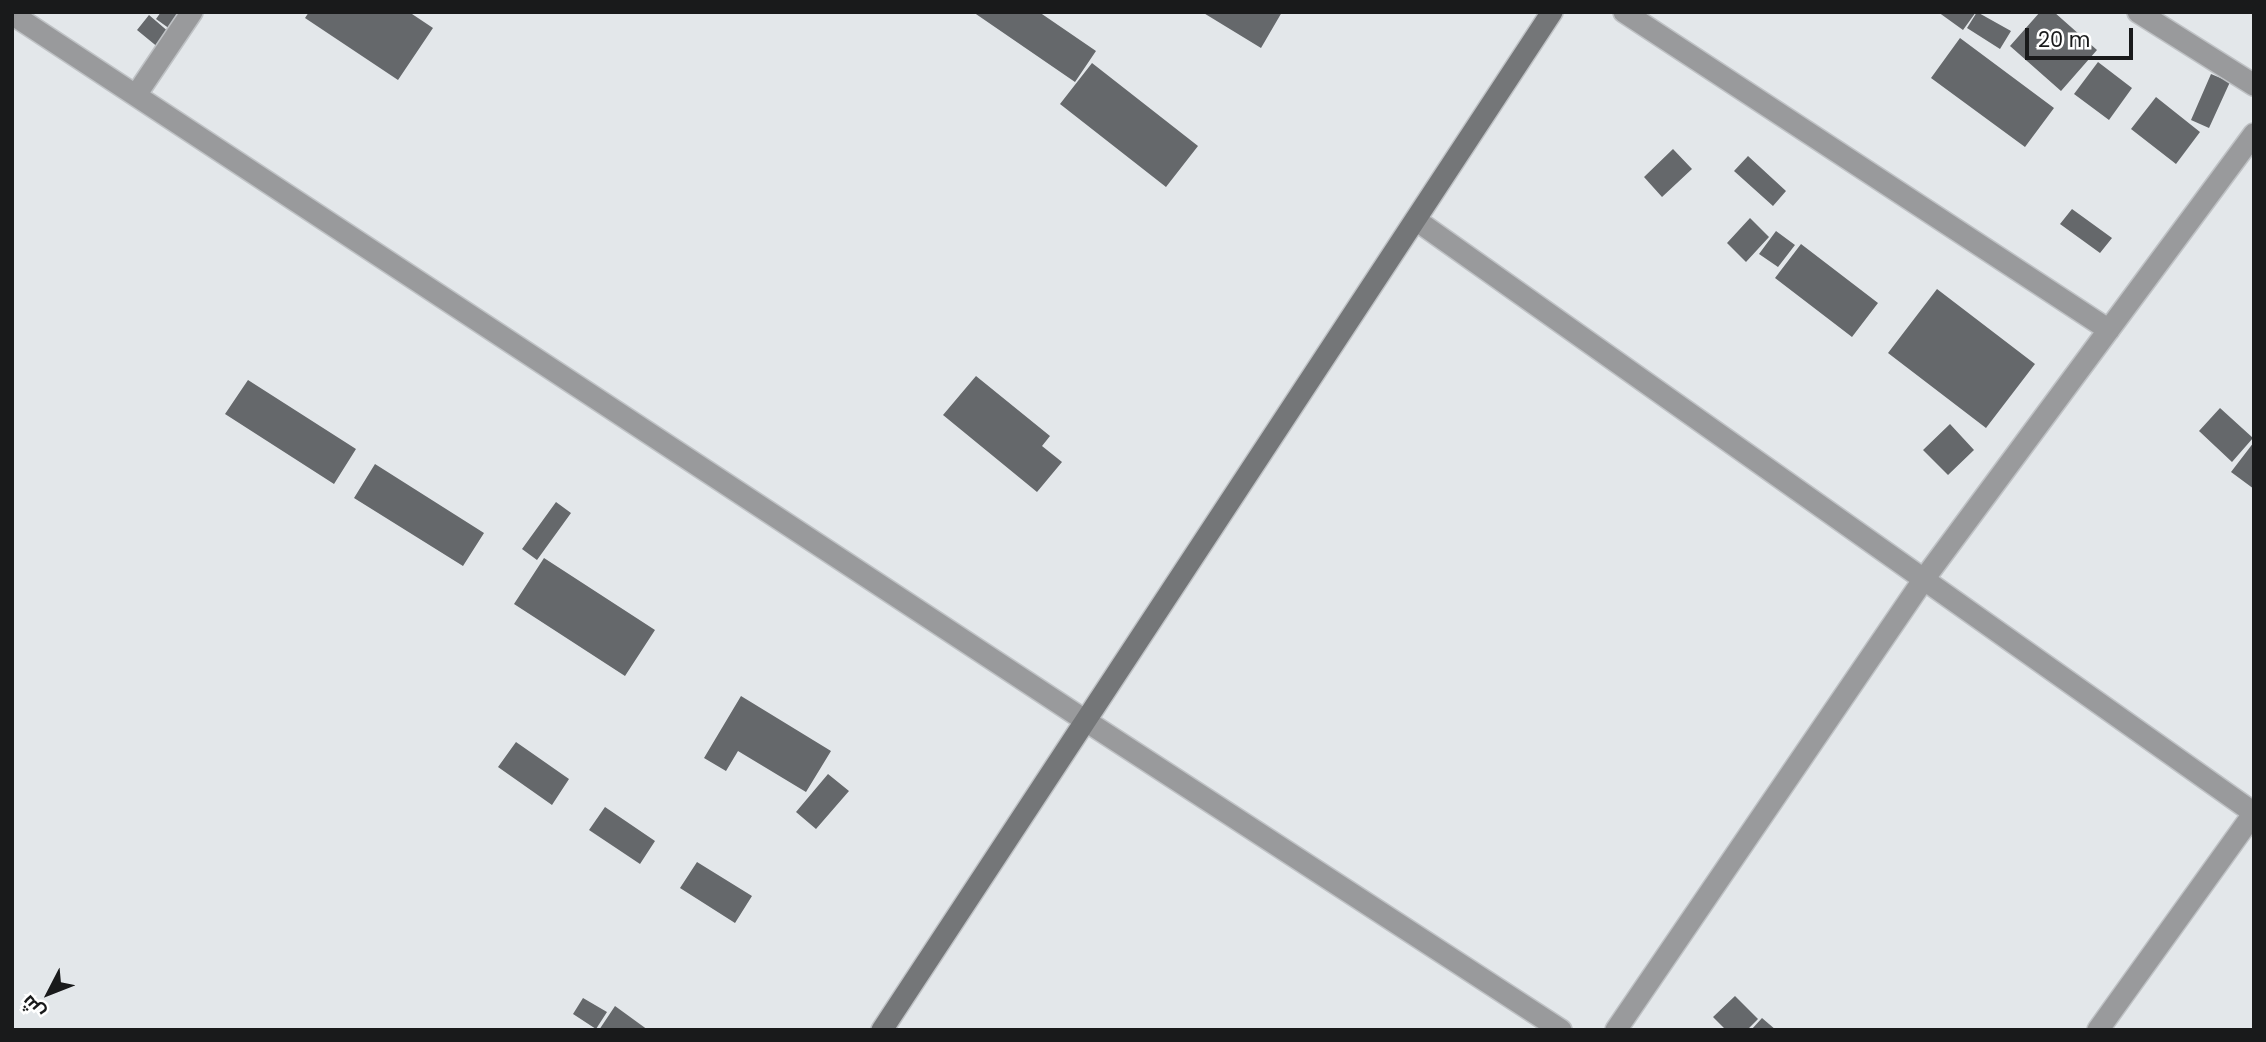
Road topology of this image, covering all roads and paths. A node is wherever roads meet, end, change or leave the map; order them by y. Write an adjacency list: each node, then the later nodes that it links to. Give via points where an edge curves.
1 (192, 12): 7 (street)
2 (1552, 12): 9 (street)
3 (1624, 12): 10 (street)
4 (2138, 12): 6 (street)
5 (12, 14): 7 (street)
6 (2254, 85)
7 (136, 96): 12 (street)
8 (2254, 134): 10 (street)
9 (1416, 220): 11 (street); 12 (street)
10 (2109, 330): 11 (street)
11 (1924, 579): 13 (street); 16 (street)
12 (1086, 721): 14 (street); 15 (street)
13 (2254, 813): 17 (street)
14 (882, 1030)
15 (1562, 1030)
16 (1616, 1030)
17 (2098, 1030)

